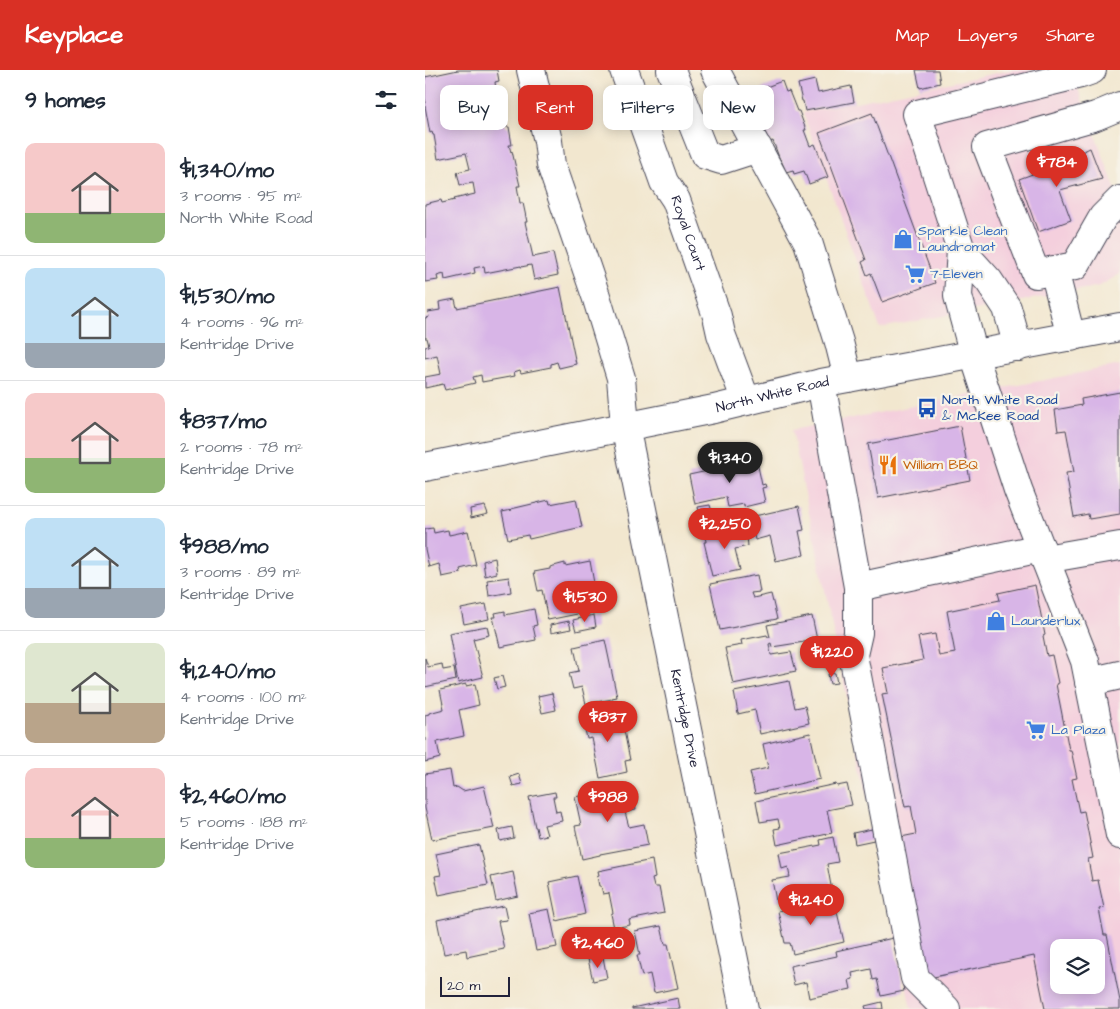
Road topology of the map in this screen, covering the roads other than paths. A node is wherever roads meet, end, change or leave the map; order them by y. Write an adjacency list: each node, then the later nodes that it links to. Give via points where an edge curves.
1 (531, 70): 18 (street, Kentridge Drive, via 551,166 621,378)
2 (624, 70): 17 (street, Royal Court, via 664,182 676,200)
3 (671, 70): 7 (street, via 705,155 721,160)
4 (715, 70): 7 (street)
5 (1092, 70): 9 (street, via 917,114)
6 (1120, 106): 10 (street, via 1097,116 987,146 1036,274)
7 (758, 148): 15 (street, via 808,242)
8 (1120, 200): 10 (street, via 1103,217 1075,266)
9 (961, 250): 13 (street, via 989,281 1007,308); 14 (street, via 958,296)
10 (1054, 270): 12 (street)
11 (1120, 327): 12 (street, North White Road)
12 (1071, 337): 13 (street, North White Road)
13 (1018, 347): 14 (street, North White Road)
14 (974, 355): 15 (street, North White Road); 21 (street)
15 (848, 378): 16 (street, North White Road)
16 (821, 383): 17 (street, North White Road); 22 (street)
17 (746, 401): 18 (street, North White Road)
18 (625, 426): 19 (street, North White Road); 26 (street, Kentridge Drive)
19 (425, 467)
20 (1120, 546): 21 (street)
21 (1043, 554): 22 (street); 24 (street, via 1083,656)
22 (858, 587): 27 (street, via 858,634 853,655 915,978)
23 (1120, 674): 24 (street)
24 (1089, 682): 25 (street)
25 (1120, 835)
26 (744, 1009)
27 (946, 1009)

